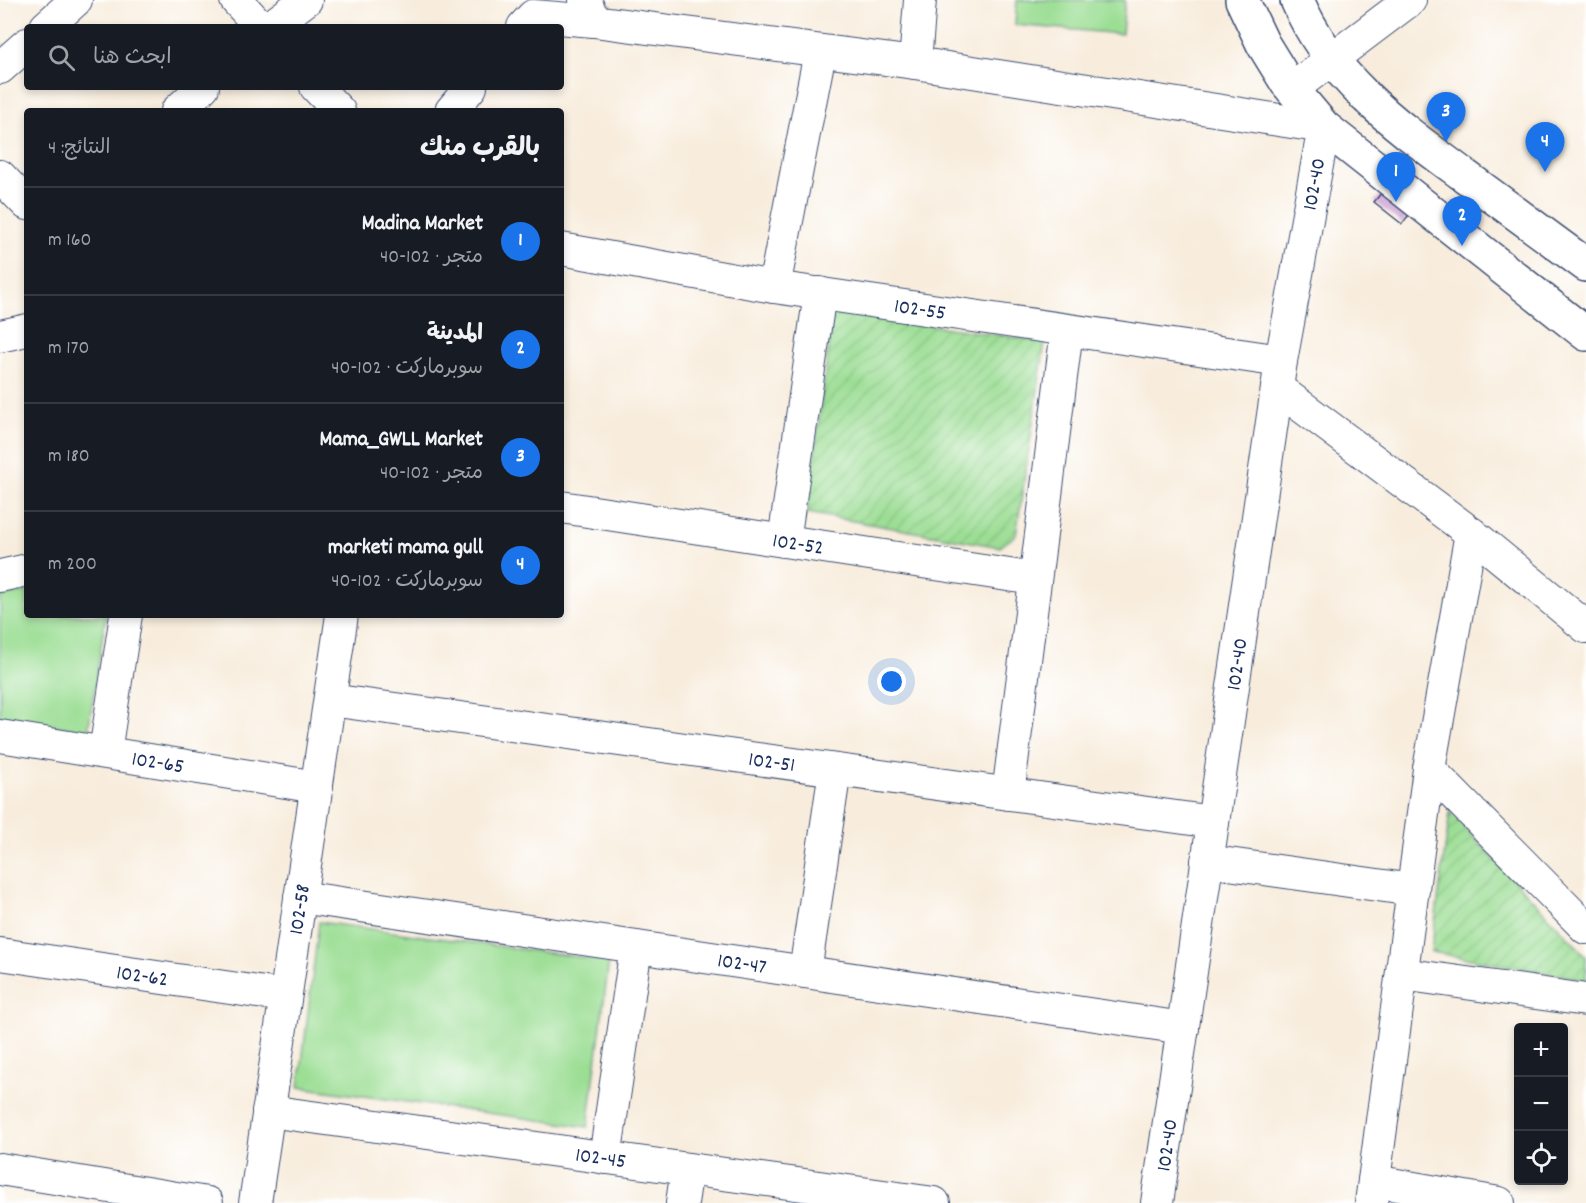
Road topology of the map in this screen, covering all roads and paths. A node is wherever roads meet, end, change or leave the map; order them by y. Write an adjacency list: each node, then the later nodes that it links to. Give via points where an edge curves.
1 (76, 0): 9 (street)
2 (236, 0): 10 (street)
3 (306, 0): 11 (street)
4 (920, 0): 16 (street)
5 (1242, 0): 18 (main road, via 1263,44)
6 (1297, 0): 15 (main road, via 1304,18)
7 (1410, 0): 15 (street)
8 (589, 10): 12 (street, via 533,16); 14 (street)
9 (49, 24)
10 (258, 24)
11 (274, 24)
12 (526, 24)
13 (24, 47): 17 (street)
14 (820, 52): 16 (street); 30 (street)
15 (1331, 58): 18 (street); 29 (main road, via 1354,87 1391,121)
16 (915, 63): 25 (street)
17 (0, 68)
18 (1292, 89): 25 (main road)
19 (200, 90): 22 (street)
20 (319, 90): 23 (street)
21 (468, 90): 24 (street)
22 (180, 108)
23 (336, 108)
24 (454, 108)
25 (1324, 127): 34 (main road); 36 (street, 102-40)
26 (0, 176): 27 (street)
27 (24, 201)
28 (564, 250): 30 (street, 102-55)
29 (1586, 265)
30 (774, 287): 31 (street, 102-55)
31 (820, 293): 32 (street, 102-55); 39 (street)
32 (1067, 330): 36 (street, 102-55); 42 (street)
33 (24, 331): 35 (street)
34 (1586, 334)
35 (0, 336)
36 (1279, 375): 38 (street); 53 (street, 102-40)
37 (564, 507): 39 (street, 102-52)
38 (1471, 533): 45 (street); 49 (street)
39 (784, 541): 42 (street, 102-52)
40 (24, 571): 41 (street)
41 (0, 576)
42 (1035, 579): 52 (street)
43 (126, 618): 48 (street)
44 (342, 618): 46 (street, 102-58)
45 (1586, 627)
46 (330, 699): 50 (street, 102-51); 51 (street, 102-58)
47 (0, 736): 48 (street, 102-65)
48 (105, 753): 51 (street, 102-65)
49 (1429, 769): 55 (street); 57 (street)
50 (835, 770): 52 (street, 102-51); 60 (street)
51 (317, 787): 56 (street, 102-58)
52 (1008, 794): 53 (street, 102-51)
53 (1213, 822): 54 (street, 102-40)
54 (1207, 861): 55 (street); 64 (street, 102-40)
55 (1413, 891): 61 (street)
56 (300, 897): 58 (street, 102-47); 62 (street, 102-58)
57 (1586, 928)
58 (636, 947): 60 (street, 102-47); 66 (street)
59 (0, 954): 62 (street, 102-62)
60 (805, 972): 64 (street, 102-47)
61 (1402, 974): 63 (street); 70 (street)
62 (285, 996): 65 (street, 102-58)
63 (1586, 1000)
64 (1183, 1028): 75 (street, 102-40)
65 (268, 1111): 66 (street, 102-45); 72 (street, 102-58)
66 (604, 1158): 68 (street, 102-45)
67 (0, 1169): 69 (street)
68 (687, 1169): 73 (street); 74 (street, 102-45)
69 (39, 1189): 71 (street)
70 (1373, 1192): 76 (street)
71 (207, 1203)
72 (255, 1203)
73 (682, 1203)
74 (934, 1203)
75 (1157, 1203)
76 (1498, 1203)

